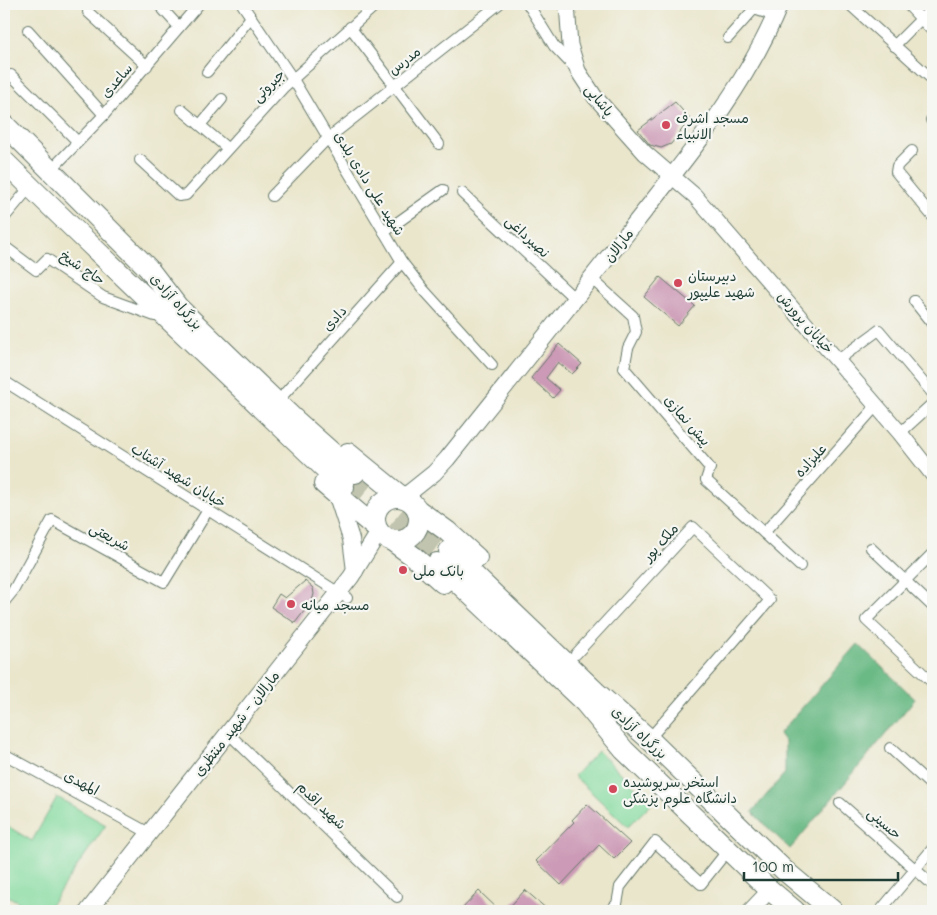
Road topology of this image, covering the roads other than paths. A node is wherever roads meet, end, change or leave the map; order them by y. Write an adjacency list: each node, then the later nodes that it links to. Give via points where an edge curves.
1 (158, 4): 15 (street)
2 (199, 4): 15 (street, ساعدی)
3 (242, 4): 13 (street, شهید علی دادی بلدی)
4 (377, 4): 16 (street, جبروتی)
5 (499, 4): 27 (street, مدرس)
6 (528, 4): 22 (street, via 554,46)
7 (567, 4): 22 (main road, پاشایی, via 570,45)
8 (849, 4): 20 (street)
9 (907, 4): 14 (street)
10 (933, 7): 14 (street)
11 (778, 10): 19 (street, via 754,9); 41 (main road, مارالان, via 756,59 720,114)
12 (88, 12): 21 (street)
13 (252, 17): 23 (street); 25 (street, شهید علی دادی بلدی)
14 (921, 19): 18 (street); 20 (street)
15 (179, 27): 21 (street, ساعدی)
16 (350, 27): 25 (street, جبروتی); 27 (street)
17 (28, 30): 30 (street)
18 (933, 32)
19 (728, 38)
20 (894, 46): 26 (street)
21 (147, 66): 30 (street, ساعدی)
22 (578, 71): 41 (main road, پاشایی, via 595,97 645,153)
23 (207, 72)
24 (11, 75): 34 (street)
25 (293, 79): 33 (street, شهید علی دادی بلدی); 36 (street, جبروتی)
26 (933, 80)
27 (394, 85): 33 (street, مدرس); 35 (street)
28 (222, 99): 32 (street)
29 (182, 110): 32 (street)
30 (104, 114): 34 (street, ساعدی)
31 (4, 124): 40 (highway, بزرگراه آزادی)
32 (200, 125): 36 (street)
33 (327, 139): 45 (street, مدرس); 48 (street, شهید علی دادی بلدی)
34 (78, 142): 40 (street, ساعدی)
35 (439, 144)
36 (227, 148): 38 (street, جبروتی, via 186,195 179,196)
37 (912, 151): 46 (street, via 897,166 898,175)
38 (140, 160)
39 (4, 161): 42 (highway, بزرگراه آزادی)
40 (50, 171): 51 (highway, بزرگراه آزادی)
41 (672, 175): 52 (main road, مارالان); 58 (main road, خیابان پرورش, via 695,196)
42 (30, 187): 47 (street); 53 (highway, بزرگراه آزادی)
43 (443, 190): 48 (street)
44 (462, 193): 54 (street, نصیرداغی)
45 (272, 196)
46 (933, 217)
47 (4, 218)
48 (384, 232): 50 (street, شهید علی دادی بلدی)
49 (4, 246): 56 (street, حاج شیخ, via 36,270 47,259 103,297)
50 (402, 262): 59 (street, شهید علی دادی بلدی); 61 (street, دادی)
51 (148, 268): 61 (highway, via 186,296); 68 (highway, بزرگراه آزادی, via 178,307 293,418)
52 (592, 278): 54 (main road, مارالان); 73 (street, پیش نمازی, via 633,316 636,332 628,348 624,368 710,468 706,480)
53 (131, 286): 56 (highway); 68 (highway, بزرگراه آزادی)
54 (575, 299): 69 (main road, مارالان)
55 (914, 301): 57 (street)
56 (155, 316): 68 (highway, via 250,413)
57 (933, 324)
58 (838, 360): 62 (street, via 879,330); 64 (main road, خیابان پرورش)
59 (492, 365)
60 (4, 381): 70 (street, خیابان شهید آشتاب)
61 (285, 393): 67 (highway)
62 (933, 394)
63 (933, 403): 65 (street)
64 (877, 405): 65 (main road, خیابان پرورش); 73 (street, علیزاده)
65 (900, 433): 66 (main road, خیابان پرورش)
66 (933, 475)
67 (380, 479): 69 (highway); 71 (highway, via 380,492 376,498 367,507)
68 (345, 485): 71 (highway, بزرگراه آزادی); 79 (main road)
69 (410, 503): 72 (highway); 74 (highway, via 390,498 380,505 375,516); 74 (highway, via 419,523 414,534 403,540)
70 (208, 510): 81 (street, خیابان شهید آشتاب); 82 (street, شریعتی, via 164,582 52,520 14,591)
71 (355, 510): 74 (highway, بزرگراه آزادی)
72 (437, 524): 77 (highway, via 418,534 413,544); 84 (highway, via 492,572)
73 (764, 532): 78 (street, پیش نمازی)
74 (382, 534): 77 (highway, بزرگراه آزادی); 79 (main road, مارالان - شهید منتظری)
75 (871, 548): 80 (street)
76 (933, 553): 80 (street)
77 (413, 556): 89 (highway, بزرگراه آزادی, via 581,714)
78 (800, 566)
79 (355, 571): 81 (main road, مارالان - شهید منتظری)
80 (906, 580): 83 (street); 85 (street, via 866,620)
81 (343, 595): 86 (main road, مارالان - شهید منتظری)
82 (4, 602)
83 (933, 607)
84 (576, 654): 87 (highway, via 611,689); 87 (street, ملک پور, via 693,527 770,600)
85 (933, 683)
86 (228, 733): 93 (main road, مارالان - شهید منتظری); 99 (street, شهید اقدم)
87 (649, 738): 89 (highway, بزرگراه آزادی, via 443,557 585,703); 104 (highway, بزرگراه آزادی, via 784,870)
88 (890, 748): 91 (street)
89 (624, 750): 95 (highway, بزرگراه آزادی)
90 (4, 754): 93 (street, المهدی)
91 (933, 787)
92 (840, 803): 96 (street, حسینی)
93 (149, 833): 100 (main road, مارالان - شهید منتظری)
94 (933, 848): 96 (street)
95 (728, 850): 98 (highway, بزرگراه آزادی); 101 (street, via 701,884 655,842 620,887 617,904)
96 (916, 868): 97 (street, حسینی); 105 (street)
97 (933, 885)
98 (770, 890): 102 (main road); 103 (highway, بزرگراه آزادی)
99 (397, 897)
100 (88, 911)
101 (609, 911)
102 (750, 911)
103 (795, 911)
104 (833, 911)
105 (880, 911)

